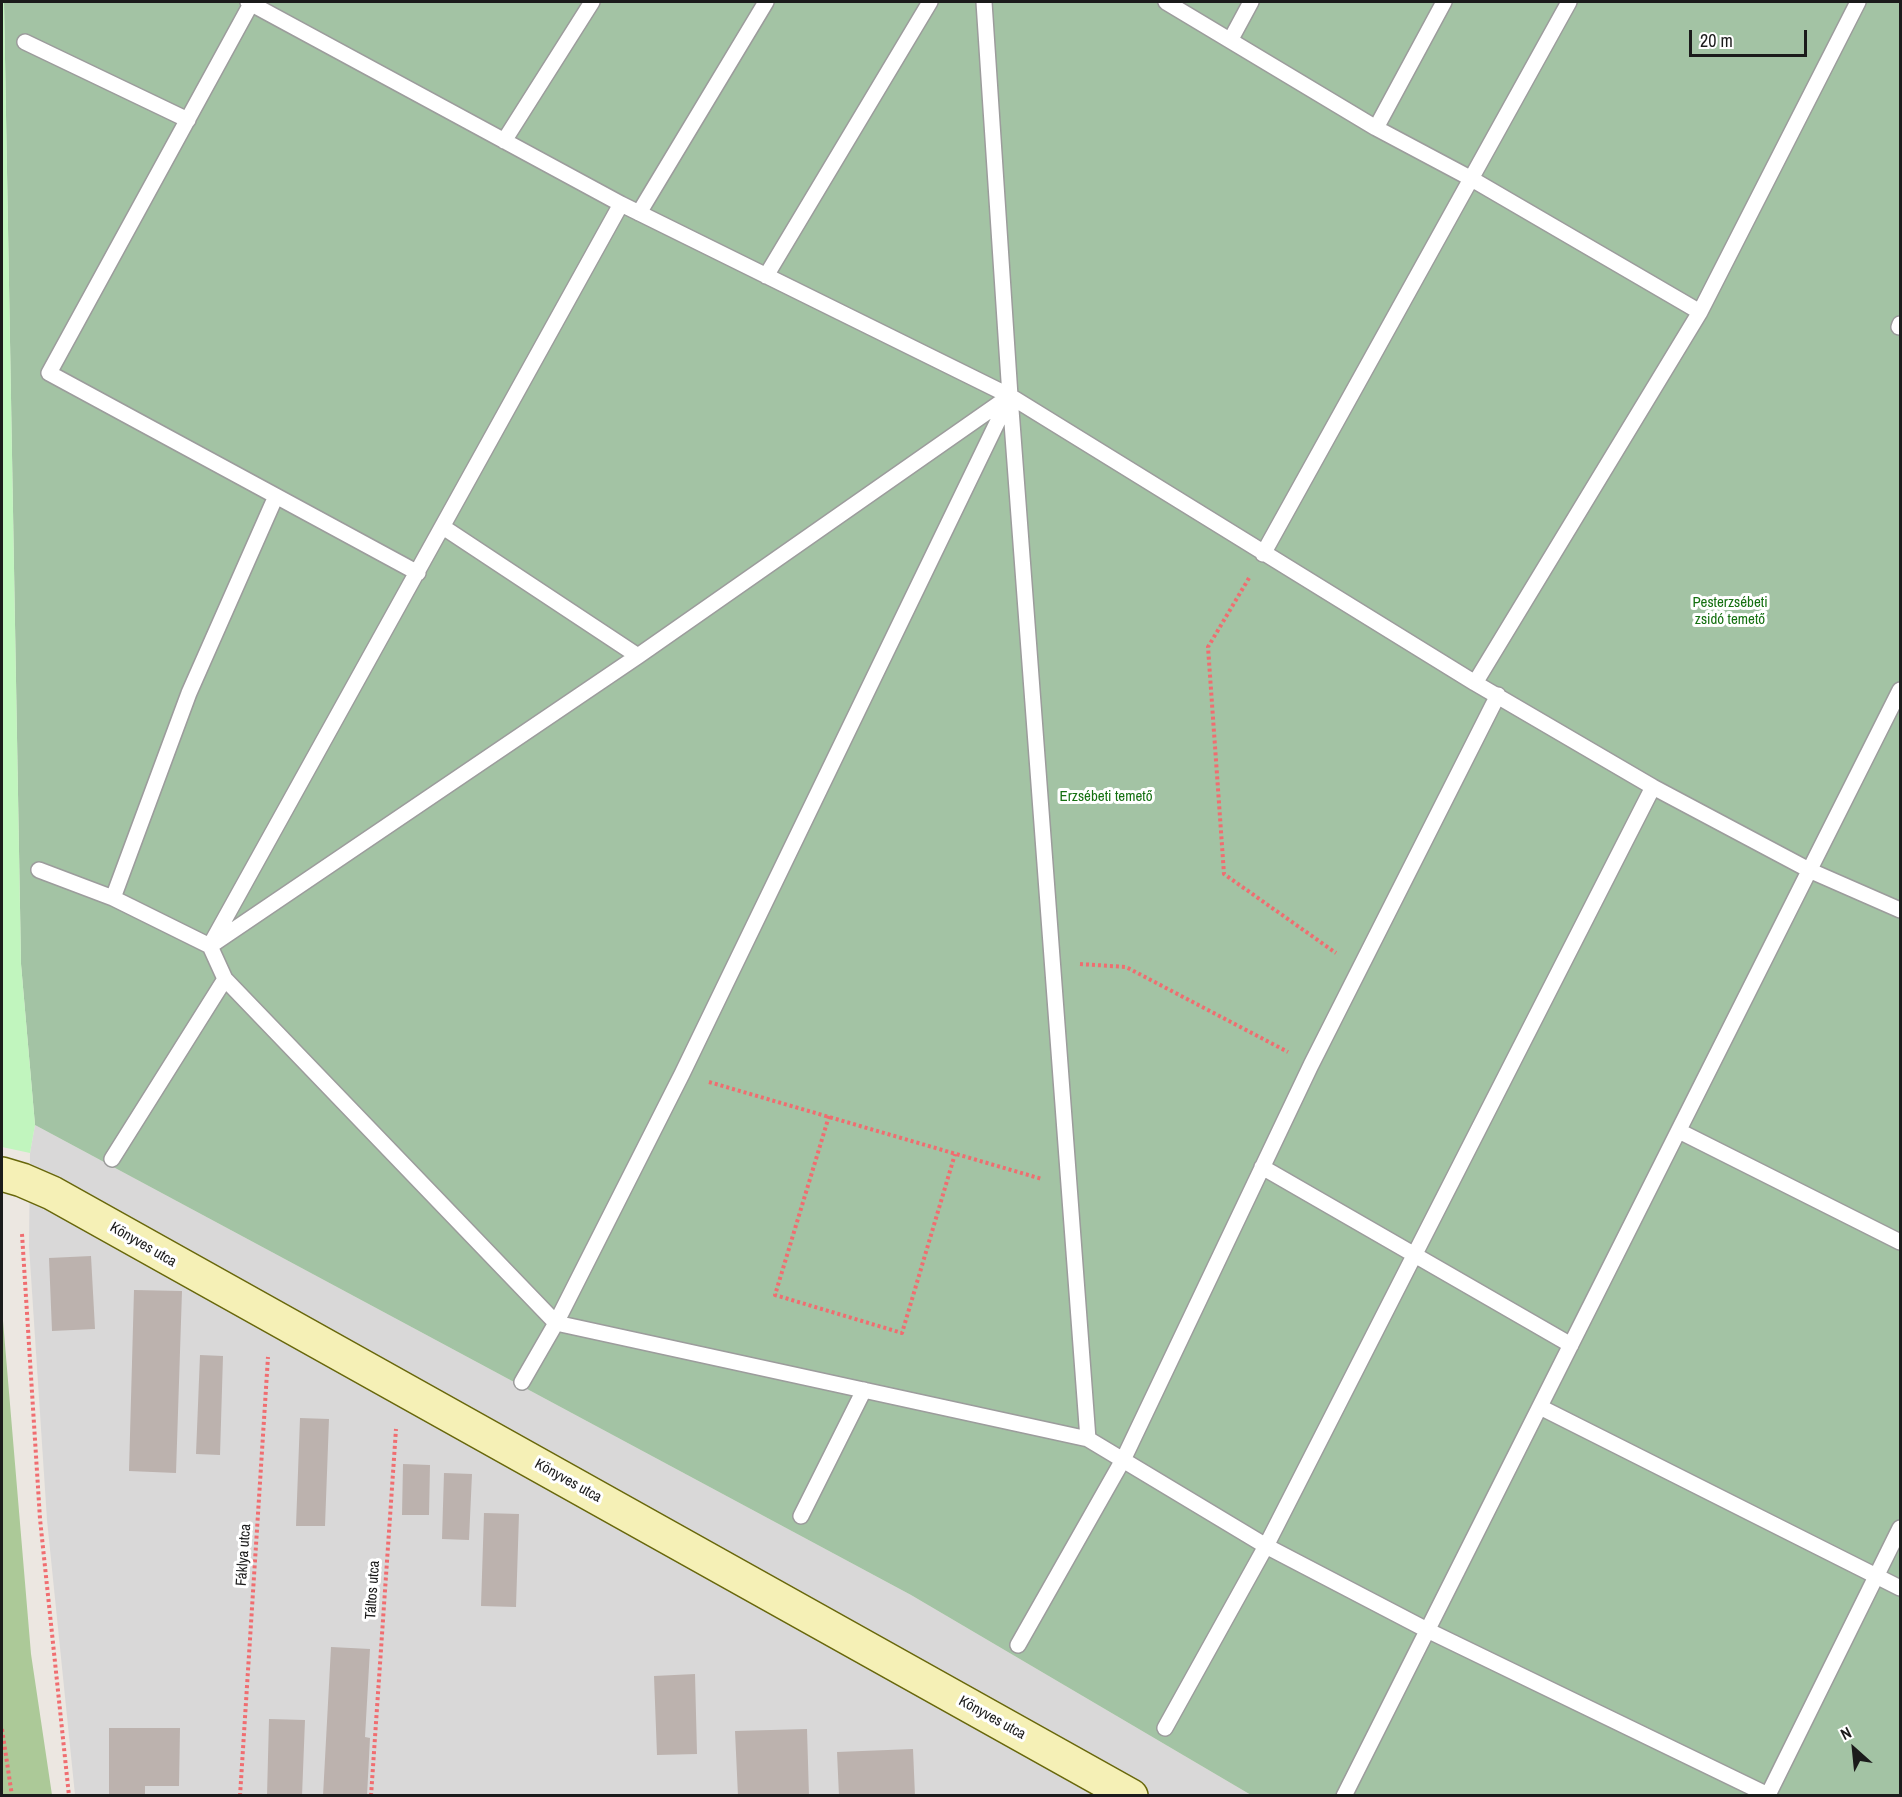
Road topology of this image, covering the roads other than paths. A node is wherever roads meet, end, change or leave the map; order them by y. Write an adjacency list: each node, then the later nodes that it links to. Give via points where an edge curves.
1 (251, 2): 13 (lane); 15 (lane)
2 (592, 2): 15 (lane)
3 (766, 2): 18 (lane)
4 (930, 2): 19 (lane)
5 (984, 2): 21 (lane)
6 (1166, 2): 11 (lane)
7 (1251, 2): 11 (lane)
8 (1444, 2): 14 (lane)
9 (1569, 2): 16 (lane)
10 (1858, 2): 20 (lane)
11 (1231, 39): 14 (lane)
12 (25, 42): 13 (lane)
13 (188, 120): 22 (lane, via 49,373)
14 (1376, 128): 16 (lane)
15 (504, 141): 17 (lane)
16 (1470, 178): 20 (lane); 24 (lane)
17 (621, 204): 18 (lane); 23 (lane)
18 (639, 213): 19 (lane)
19 (766, 276): 21 (lane)
20 (1700, 312): 27 (lane)
21 (1010, 396): 24 (lane); 26 (lane); 43 (lane, via 682,1074); 48 (lane)
22 (276, 496): 25 (lane); 33 (lane, via 189,693)
23 (444, 527): 25 (lane); 26 (lane)
24 (1263, 554): 27 (lane)
25 (418, 573): 35 (lane)
26 (638, 656): 35 (lane)
27 (1475, 683): 29 (lane)
28 (1900, 690): 32 (lane)
29 (1498, 695): 30 (lane); 39 (lane)
30 (1653, 787): 32 (lane); 42 (lane)
31 (39, 870): 33 (lane)
32 (1811, 871): 34 (lane); 37 (lane)
33 (113, 898): 35 (lane)
34 (1900, 910)
35 (210, 946): 36 (lane)
36 (225, 979): 38 (lane); 43 (lane)
37 (1679, 1131): 41 (lane); 44 (lane)
38 (112, 1159)
39 (1262, 1167): 42 (lane); 49 (lane)
40 (2, 1174): 59 (street, Könyves utca, via 52,1193)
41 (1900, 1242)
42 (1414, 1256): 44 (lane); 52 (lane)
43 (556, 1323): 45 (lane); 46 (lane)
44 (1571, 1345): 47 (lane)
45 (522, 1382)
46 (864, 1390): 48 (lane); 50 (lane)
47 (1539, 1407): 53 (lane); 55 (lane)
48 (1089, 1439): 49 (lane)
49 (1124, 1458): 52 (lane); 56 (lane)
50 (801, 1516)
51 (1900, 1528): 53 (lane)
52 (1266, 1546): 55 (lane); 57 (lane)
53 (1876, 1576): 54 (lane); 58 (lane)
54 (1900, 1588)
55 (1427, 1630): 58 (lane); 60 (lane)
56 (1018, 1645)
57 (1165, 1728)
58 (1769, 1795)
59 (1131, 1796)
60 (1344, 1796)

